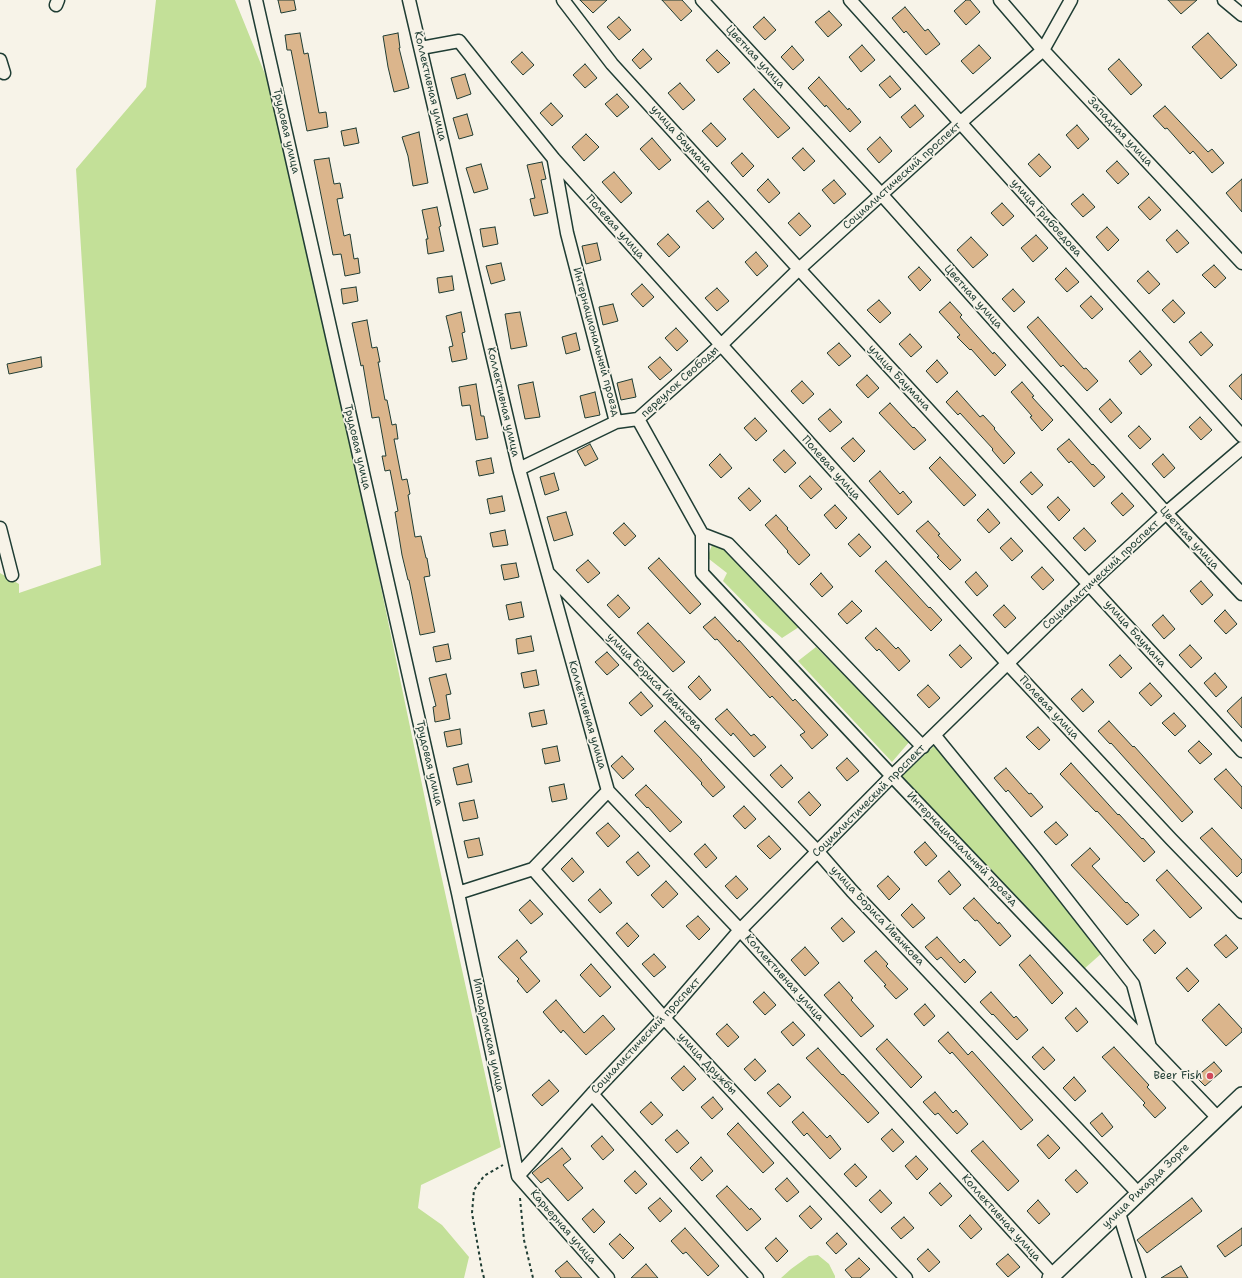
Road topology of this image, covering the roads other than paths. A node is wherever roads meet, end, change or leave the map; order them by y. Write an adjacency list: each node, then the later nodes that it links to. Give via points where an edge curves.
1 (256, 0): 40 (street, Трудовая улица)
2 (409, 0): 10 (street, Коллективная улица)
3 (563, 0): 18 (street, улица Баумана, via 612,64)
4 (702, 0): 16 (street, Цветная улица)
5 (850, 0): 14 (street, улица Грибоедова)
6 (1000, 0): 11 (street, Западная улица)
7 (1071, 0): 11 (street, Социалистический проспект)
8 (1224, 0): 9 (street)
9 (1242, 16)
10 (421, 48): 15 (street, Полевая улица, via 460,41); 24 (street, Коллективная улица)
11 (1043, 50): 14 (street, Социалистический проспект); 17 (street, Западная улица)
12 (0, 60): 13 (street)
13 (4, 73)
14 (960, 123): 16 (street, Социалистический проспект); 22 (street, улица Грибоедова)
15 (554, 160): 19 (street, Полевая улица); 21 (street, Интернациональный проезд, via 567,233)
16 (882, 195): 18 (street, Социалистический проспект); 25 (street, Цветная улица)
17 (1242, 263)
18 (799, 269): 19 (street, Социалистический проспект); 30 (street, улица Баумана)
19 (721, 345): 20 (street, переулок Свободы); 32 (street, Полевая улица)
20 (638, 419): 21 (street, Интернациональный проезд); 27 (street, Интернациональный проезд)
21 (616, 422): 24 (street)
22 (1242, 436)
23 (1242, 448): 25 (street, Социалистический проспект)
24 (519, 468): 28 (street, Коллективная улица)
25 (1166, 513): 30 (street, Социалистический проспект); 31 (street, Цветная улица)
26 (0, 528): 29 (street)
27 (702, 534): 34 (street, via 728,544); 36 (street, Интернациональный проезд, via 702,573)
28 (547, 572): 37 (street, Коллективная улица); 38 (street, улица Бориса Иванкова)
29 (12, 575)
30 (1089, 584): 32 (street, Социалистический проспект); 35 (street, улица Баумана)
31 (1242, 594)
32 (1008, 664): 33 (street, Социалистический проспект); 41 (street, Полевая улица)
33 (935, 736): 34 (street, Социалистический проспект); 44 (street, Интернациональный проезд, via 1133,984)
34 (923, 748): 36 (street, Социалистический проспект)
35 (1242, 751)
36 (892, 776): 38 (street, Социалистический проспект); 44 (street, Интернациональный проезд)
37 (608, 791): 39 (street); 42 (street, Коллективная улица)
38 (818, 852): 42 (street, Социалистический проспект); 49 (street, улица Бориса Иванкова)
39 (533, 869): 40 (street); 43 (street, улица Дружбы)
40 (458, 893): 48 (street, Ипподромская улица)
41 (1242, 912)
42 (740, 930): 43 (street, Социалистический проспект); 51 (street, Коллективная улица)
43 (664, 1018): 45 (street, Социалистический проспект); 54 (street, улица Дружбы)
44 (1150, 1047): 47 (street, Интернациональный проезд)
45 (592, 1094): 48 (street, Социалистический проспект); 53 (street)
46 (1242, 1095): 47 (main road, улица Рихарда Зорге)
47 (1218, 1118): 49 (main road, улица Рихарда Зорге)
48 (518, 1176): 52 (street, Карьерная улица)
49 (1138, 1193): 50 (main road, улица Рихарда Зорге)
50 (1119, 1213): 51 (main road, улица Рихарда Зорге); 55 (street)
51 (1051, 1277)
52 (608, 1278)
53 (757, 1278)
54 (906, 1278)
55 (1139, 1278)

